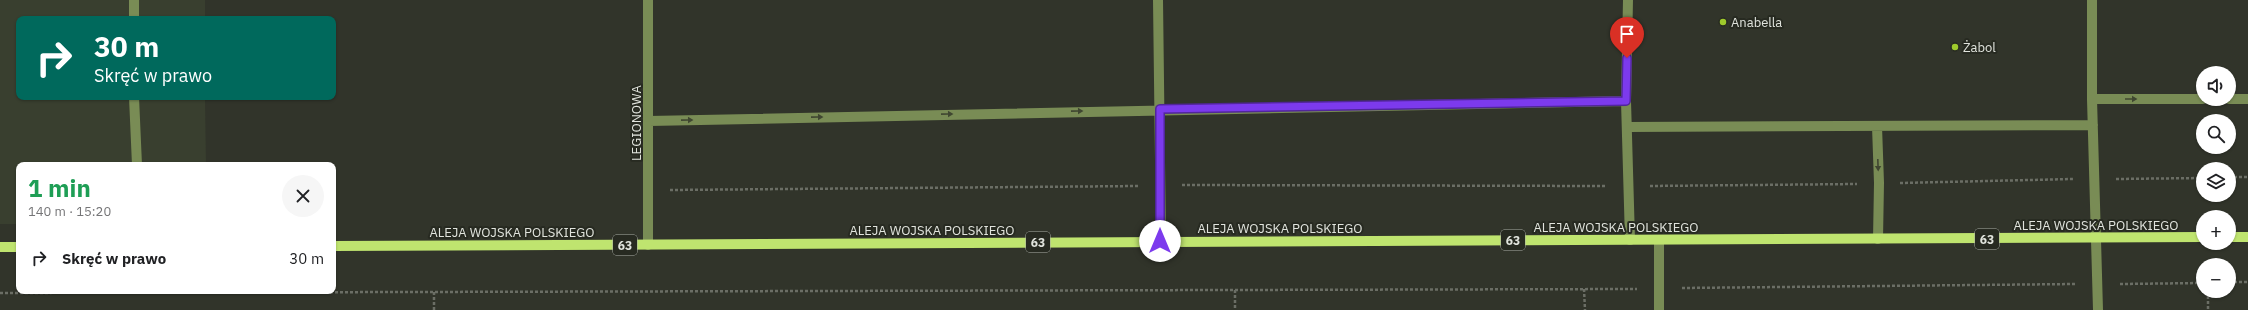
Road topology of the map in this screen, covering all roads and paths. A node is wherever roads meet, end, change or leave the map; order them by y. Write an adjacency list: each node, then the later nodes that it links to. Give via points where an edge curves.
1 (134, 0): 6 (street)
2 (648, 0): 14 (street, LEGIONOWA)
3 (1158, 0): 13 (street)
4 (1628, 0): 12 (street)
5 (2092, 0): 7 (street)
6 (134, 16)
7 (2092, 99): 8 (street, one-way to 8); 15 (street)
8 (2196, 99)
9 (2236, 99): 10 (street)
10 (2248, 99)
11 (134, 100): 18 (street)
12 (1626, 101): 13 (street); 17 (street)
13 (1160, 109): 14 (street, one-way to 13); 24 (street)
14 (648, 121): 26 (street, LEGIONOWA)
15 (2094, 125): 16 (street); 22 (street)
16 (1877, 126): 17 (street); 23 (street, one-way to 23)
17 (1627, 127): 25 (street)
18 (137, 162)
19 (2236, 177): 20 (path)
20 (2248, 177)
21 (2196, 178): 22 (path)
22 (2095, 179): 23 (path); 30 (street)
23 (1879, 183): 25 (path); 31 (street)
24 (1160, 185): 25 (path); 26 (path); 34 (street)
25 (1629, 187): 32 (street)
26 (649, 190): 35 (street, LEGIONOWA)
27 (2196, 237): 30 (main road, ALEJA WOJSKA POLSKIEGO / 63)
28 (2236, 237): 29 (main road)
29 (2248, 237)
30 (2096, 238): 31 (main road, ALEJA WOJSKA POLSKIEGO / 63); 42 (street)
31 (1878, 239): 33 (main road, ALEJA WOJSKA POLSKIEGO / 63)
32 (1630, 240): 33 (main road, ALEJA WOJSKA POLSKIEGO / 63); 34 (main road, ALEJA WOJSKA POLSKIEGO / 63)
33 (1659, 240): 44 (street)
34 (1160, 241): 35 (main road, ALEJA WOJSKA POLSKIEGO / 63)
35 (648, 245): 36 (main road, ALEJA WOJSKA POLSKIEGO / 63)
36 (336, 246)
37 (0, 247): 38 (main road)
38 (16, 247)
39 (2236, 282): 40 (path)
40 (2248, 282)
41 (2196, 283): 42 (path)
42 (2098, 284): 44 (path); 55 (street)
43 (1584, 289): 44 (path); 45 (path); 53 (path)
44 (1659, 289): 54 (street)
45 (1235, 290): 47 (path); 52 (path)
46 (336, 292): 47 (path)
47 (434, 292): 51 (path)
48 (0, 293): 49 (path)
49 (16, 293)
50 (2208, 298): 56 (path)
51 (434, 310)
52 (1235, 310)
53 (1585, 310)
54 (1659, 310)
55 (2098, 310)
56 (2208, 310)

